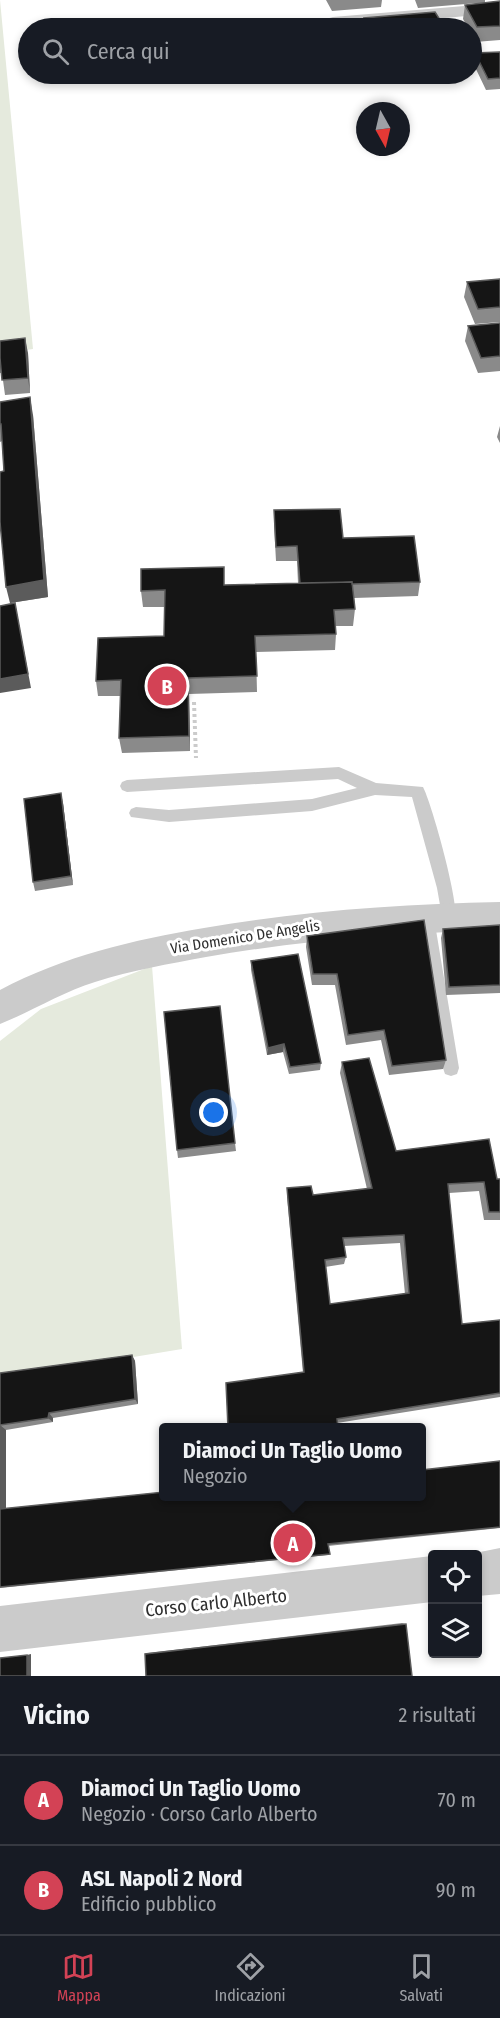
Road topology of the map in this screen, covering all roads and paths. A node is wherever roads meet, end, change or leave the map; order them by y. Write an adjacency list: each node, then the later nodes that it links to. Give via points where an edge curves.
1 (403, 8): 2 (street); 3 (street)
2 (500, 8)
3 (356, 18)
4 (194, 702): 5 (path)
5 (196, 761)
6 (127, 786): 7 (lane, via 339,773)
7 (375, 789): 8 (lane, via 312,805 169,816); 10 (lane, via 418,792 445,888)
8 (136, 813)
9 (500, 916): 10 (street, Via Domenico De Angelis)
10 (437, 918): 11 (street, Via Domenico De Angelis, via 315,926 121,958 79,969); 12 (lane)
11 (0, 1008)
12 (451, 1068)
13 (500, 1571): 14 (street)
14 (482, 1573)
15 (428, 1579): 16 (street, Corso Carlo Alberto)
16 (0, 1629)

